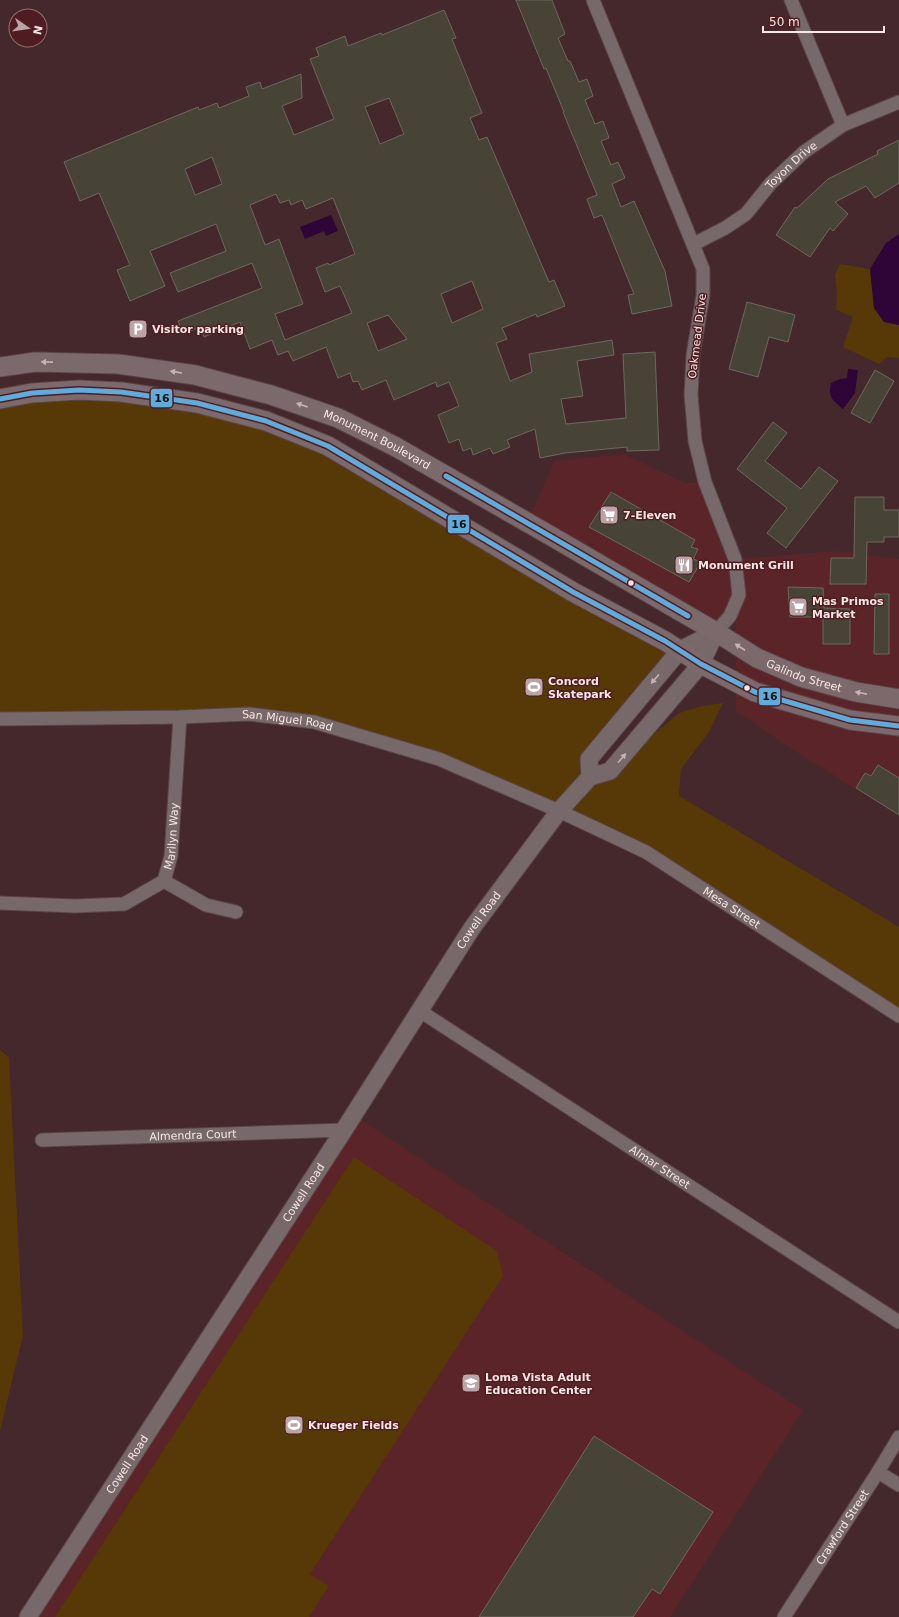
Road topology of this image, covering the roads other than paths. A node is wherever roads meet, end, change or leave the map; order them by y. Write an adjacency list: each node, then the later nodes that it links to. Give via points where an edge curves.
1 (593, 0): 5 (street, Oakmead Drive)
2 (791, 0): 4 (street)
3 (899, 102): 4 (street, Toyon Drive)
4 (843, 125): 5 (street, Toyon Drive, via 804,152 771,184 746,214)
5 (694, 244): 8 (street, Oakmead Drive, via 703,269 703,295 691,395 695,441 705,482 735,559 739,595 730,616)
6 (0, 367): 8 (main road, Monument Boulevard, one-way to 6, via 403,451 338,418 271,395 195,376 118,364 35,362)
7 (0, 399): 9 (main road, via 32,393 79,390 122,392 197,403 266,421 328,446 573,592)
8 (716, 632): 9 (street); 10 (street); 11 (main road, Galindo Street, one-way to 8, via 856,692 802,677 757,658)
9 (680, 650): 10 (main road); 15 (street, one-way to 15, via 589,758)
10 (701, 664): 14 (main road, via 755,692 850,720); 15 (street, one-way to 10, via 610,772)
11 (899, 699)
12 (180, 717): 13 (street, San Miguel Road); 16 (street, San Miguel Road, via 248,714 314,722 438,759); 17 (street, Marilyn Way, via 171,856)
13 (0, 719)
14 (899, 726)
15 (590, 777): 16 (street, Cowell Road)
16 (559, 811): 20 (street, Cowell Road, via 472,928); 21 (street, Mesa Street, via 646,852)
17 (164, 881): 18 (street, Marilyn Way, via 124,904 75,906); 19 (street, via 206,905)
18 (0, 903)
19 (236, 912)
20 (420, 1011): 22 (street, Cowell Road); 24 (street, Almar Street)
21 (899, 1016)
22 (344, 1130): 23 (street, Almendra Court); 28 (street, Cowell Road)
23 (42, 1140)
24 (899, 1322)
25 (899, 1437): 26 (street, Crawford Street)
26 (878, 1472): 27 (street); 29 (street, Crawford Street)
27 (899, 1485)
28 (28, 1617)
29 (784, 1617)

